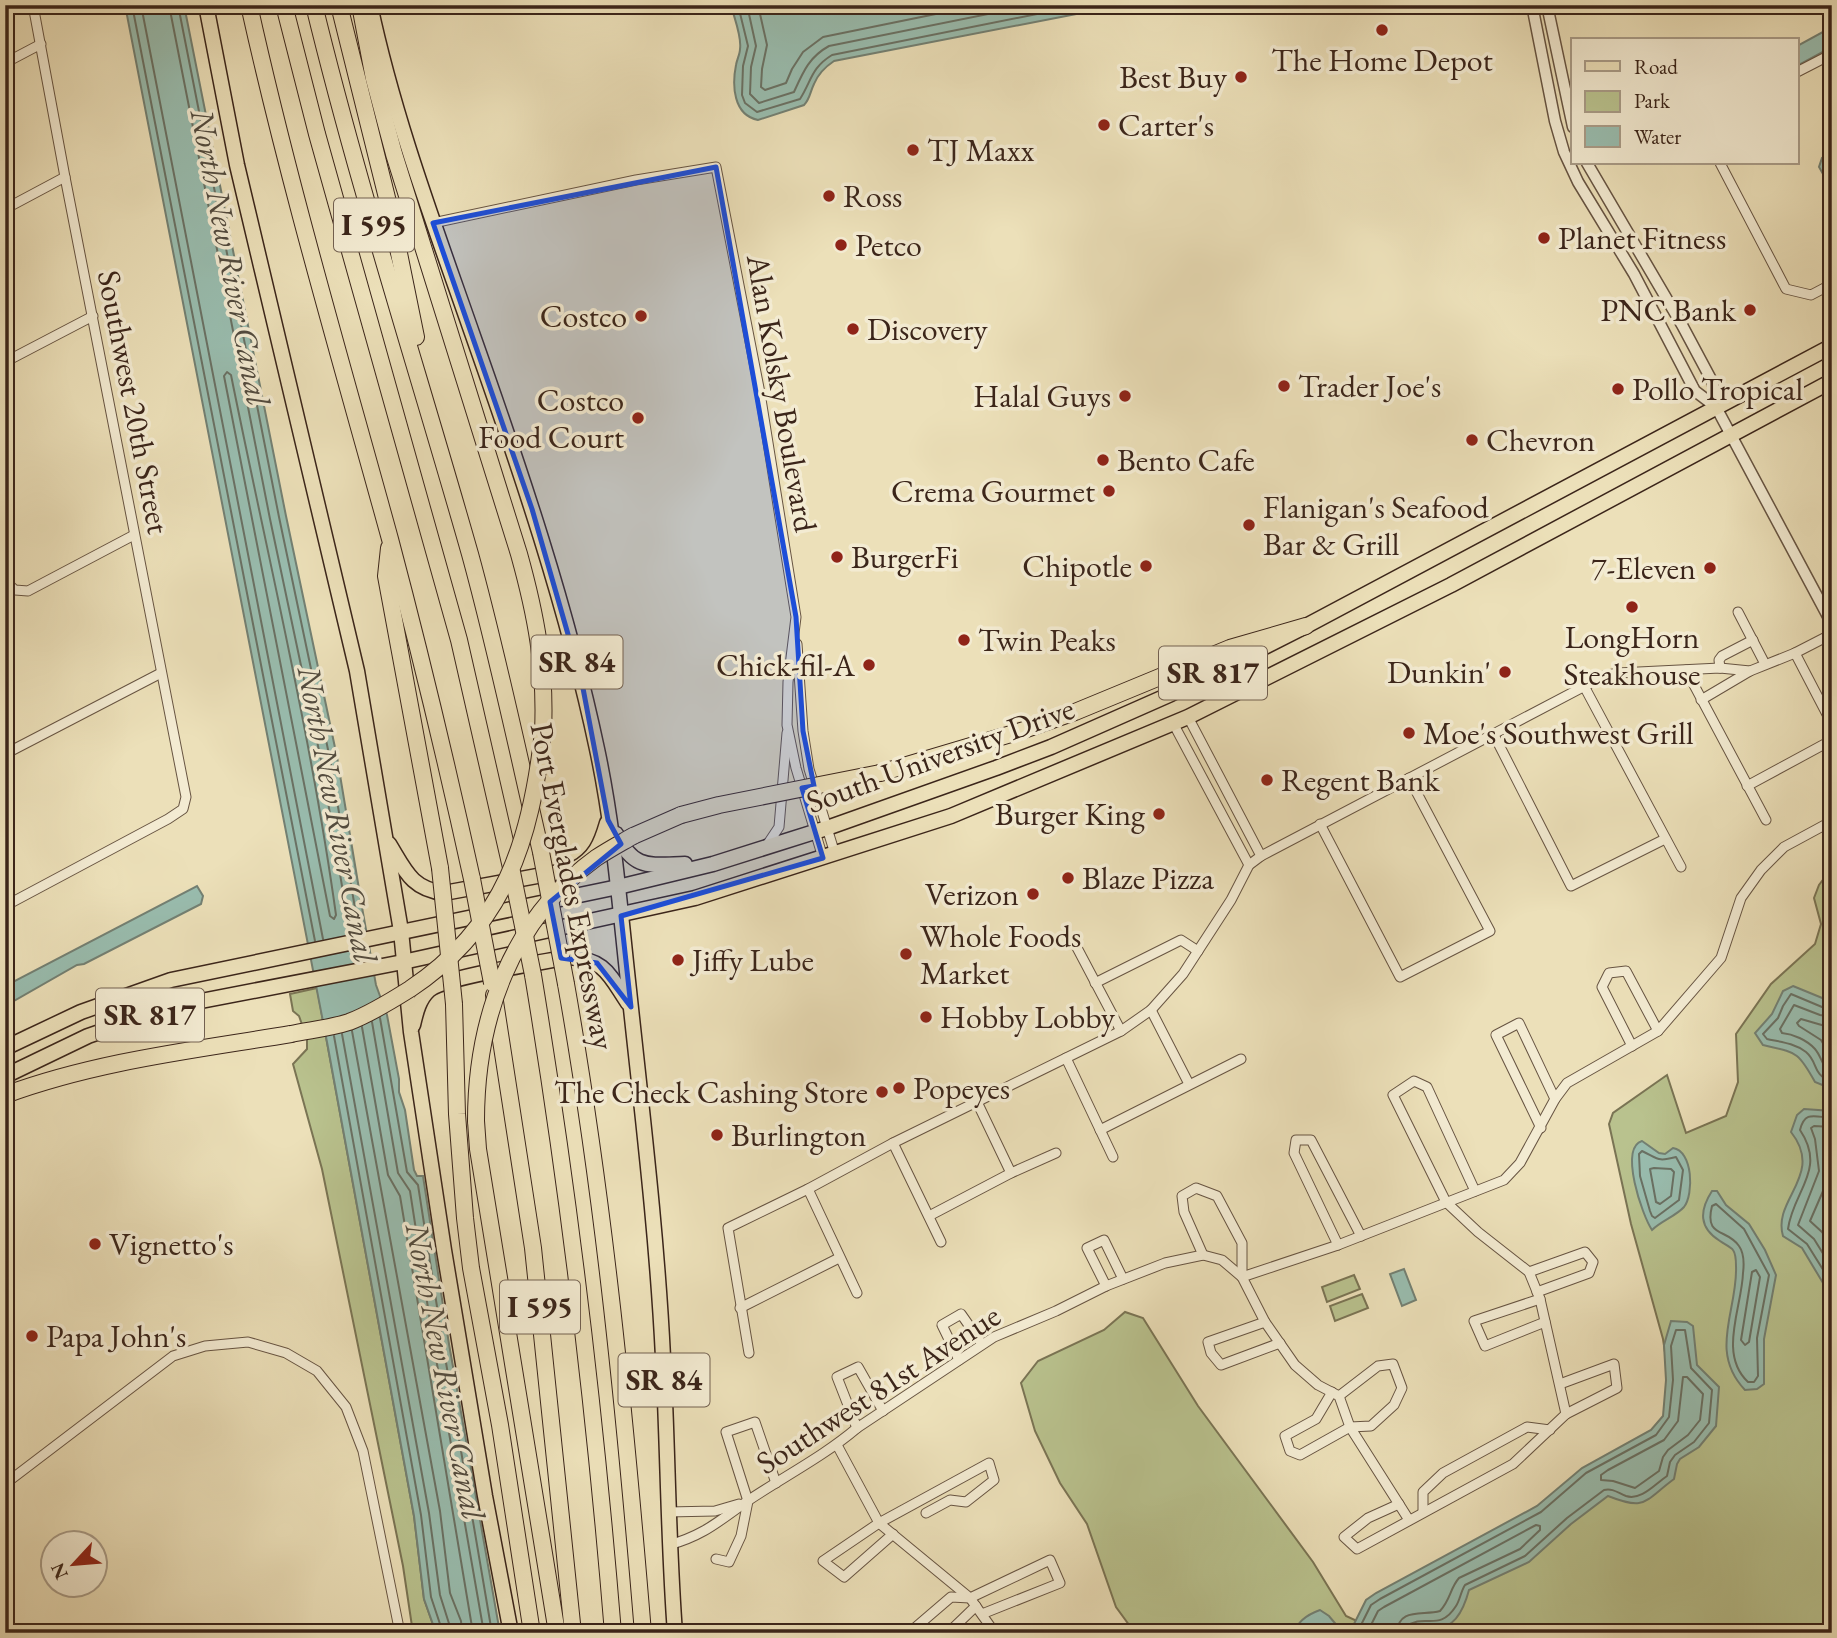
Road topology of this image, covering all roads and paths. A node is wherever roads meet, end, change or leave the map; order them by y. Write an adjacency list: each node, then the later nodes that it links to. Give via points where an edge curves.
1 (33, 5): 11 (street, Southwest 20th Street)
2 (206, 5): 63 (main road, via 237,165 357,671)
3 (249, 5): 33 (highway, I 595, via 309,251)
4 (284, 5): 148 (highway, bridge, via 459,640 533,975 578,1280)
5 (314, 5): 31 (highway, Port Everglades Expressway / I 595)
6 (339, 5): 31 (highway, via 391,214)
7 (360, 5): 90 (highway, bridge, via 394,154 536,614 543,732 531,811 514,864 498,898 452,957 391,1002 348,1022 90,1069)
8 (370, 5): 23 (main road, SR 84, via 382,62)
9 (1548, 8): 10 (street); 16 (street)
10 (1533, 10): 14 (street)
11 (41, 44): 13 (street); 21 (street, Southwest 20th Street)
12 (1832, 54): 15 (street)
13 (5, 63)
14 (1543, 68): 16 (street, via 1557,85); 17 (street)
15 (1798, 71)
16 (1571, 123)
17 (1571, 164)
18 (1571, 164): 29 (street, via 1695,391)
19 (1588, 164): 29 (street, via 1713,383)
20 (1721, 164): 24 (street, via 1786,289 1811,295)
21 (65, 177): 22 (street); 25 (street, Southwest 20th Street)
22 (5, 209)
23 (433, 223): 38 (street, Alan Kolsky Boulevard, via 716,167 760,393); 58 (main road, SR 84, via 511,442 567,625 598,754)
24 (1832, 284)
25 (93, 316): 27 (street); 32 (street, Southwest 20th Street)
26 (1832, 346): 29 (main road, South University Drive / SR 817)
27 (5, 362)
28 (1832, 381): 30 (main road, South University Drive / SR 817)
29 (1716, 407): 30 (street); 37 (main road, South University Drive / SR 817)
30 (1730, 435): 36 (street); 49 (main road, South University Drive / SR 817, via 1460,580)
31 (437, 443): 140 (highway, Port Everglades Expressway / I 595, bridge, via 506,697 566,984 604,1236)
32 (134, 535): 34 (street, via 28,591 15,590); 46 (street, Southwest 20th Street)
33 (390, 539): 145 (highway, bridge, via 386,576 440,868 471,1268); 147 (highway, I 595, bridge, via 435,711 492,982 533,1248)
34 (5, 581)
35 (1738, 612): 40 (street)
36 (1832, 624)
37 (1306, 626): 62 (main road, South University Drive / SR 817, via 1171,694 1051,747); 146 (highway, bridge, via 1230,648 1021,731 880,773 681,814 596,859 548,905 508,963 492,1001 481,1044 476,1121)
38 (796, 629): 52 (street, Alan Kolsky Boulevard); 62 (street, Alan Kolsky Boulevard, via 803,732)
39 (1832, 634): 41 (street)
40 (1752, 640): 42 (street); 43 (street, via 1721,656)
41 (1795, 653): 42 (street); 51 (street)
42 (1765, 664): 45 (street)
43 (1720, 668): 44 (street); 45 (street)
44 (1685, 670): 47 (street, via 1618,673); 48 (street)
45 (1750, 671): 48 (street)
46 (161, 673): 55 (street); 72 (street, Southwest 20th Street, via 186,797 183,808)
47 (1584, 686): 53 (street); 64 (street)
48 (1702, 700): 57 (street)
49 (1188, 717): 50 (main road, South University Drive / SR 817); 67 (street)
50 (1173, 723): 66 (main road, South University Drive / SR 817, via 984,803); 69 (street)
51 (1832, 723)
52 (787, 725): 62 (street, Alan Kolsky Boulevard); 65 (street, via 779,827)
53 (1494, 735): 56 (street); 64 (street, via 1571,886)
54 (1832, 740): 57 (street)
55 (5, 754)
56 (1409, 778): 61 (street); 61 (street, via 1490,931 1400,977)
57 (1747, 786): 59 (street)
58 (608, 820): 63 (main road, via 594,855 575,869 444,893 414,883); 68 (main road, via 627,854 643,864); 71 (main road, SR 84)
59 (1766, 820)
60 (1832, 821): 82 (street, via 1784,847 1761,870 1741,898 1721,958)
61 (1320, 824): 67 (street)
62 (820, 830): 65 (main road, South University Drive / SR 817); 66 (street, Alan Kolsky Boulevard)
63 (385, 836): 74 (main road)
64 (1665, 839): 70 (street)
65 (764, 848): 68 (main road, South University Drive / SR 817)
66 (829, 856): 73 (main road, South University Drive / SR 817)
67 (1261, 856): 69 (street)
68 (713, 864): 71 (main road, South University Drive / SR 817)
69 (1249, 865): 76 (street)
70 (1681, 867)
71 (618, 887): 73 (main road, SR 84); 74 (main road, South University Drive / SR 817)
72 (5, 906)
73 (621, 916): 77 (main road, South University Drive / SR 817); 79 (main road, SR 84)
74 (401, 931): 77 (main road); 85 (main road, South University Drive / SR 817, via 171,979 81,1012)
75 (1074, 942): 78 (street)
76 (1198, 951): 78 (street, via 1181,940); 80 (street)
77 (403, 962): 83 (main road); 88 (main road, South University Drive / SR 817, via 175,1006 88,1036)
78 (1095, 983): 81 (street)
79 (631, 1007): 83 (main road, via 597,962 569,957 431,988 417,1008); 133 (main road, SR 84, via 663,1355)
80 (1151, 1010): 81 (street); 89 (street)
81 (1121, 1031): 86 (street)
82 (1658, 1031): 84 (street); 84 (street, via 1626,971 1609,973 1602,987)
83 (411, 1032): 144 (main road, via 448,1277)
84 (1632, 1046): 91 (street, via 1567,1083)
85 (5, 1048)
86 (1066, 1058): 92 (street); 94 (street)
87 (1241, 1059): 89 (street)
88 (5, 1076)
89 (1189, 1084): 94 (street)
90 (5, 1095)
91 (1555, 1099): 93 (street); 93 (street, via 1519,1023 1496,1035)
92 (976, 1102): 95 (street); 98 (street)
93 (1541, 1128): 100 (street, via 1509,1176)
94 (1100, 1130): 97 (street)
95 (893, 1143): 99 (street); 102 (street)
96 (1056, 1153): 98 (street)
97 (1113, 1157)
98 (1011, 1173): 102 (street)
99 (808, 1189): 107 (street); 114 (street, via 728,1228)
100 (1475, 1191): 101 (street); 101 (street, via 1427,1087 1414,1081 1394,1094)
101 (1446, 1202): 103 (street); 108 (street)
102 (929, 1216): 104 (street)
103 (1361, 1236): 105 (street); 105 (street, via 1311,1140 1296,1140 1294,1153)
104 (941, 1242)
105 (1338, 1245): 109 (street)
106 (1203, 1255): 109 (street, via 1222,1260); 109 (street, via 1182,1196 1196,1188 1217,1196 1242,1243); 110 (street, Southwest 81st Avenue)
107 (839, 1258): 112 (street); 114 (street)
108 (1529, 1272): 113 (street); 113 (street, via 1585,1252 1592,1262 1589,1273)
109 (1242, 1277): 115 (street)
110 (1122, 1279): 111 (street, Southwest 81st Avenue); 111 (street, via 1104,1240 1087,1248)
111 (1106, 1286): 118 (street, Southwest 81st Avenue)
112 (857, 1293)
113 (1538, 1296): 116 (street); 116 (street, via 1474,1321 1485,1346)
114 (740, 1308): 119 (street)
115 (1265, 1322): 117 (street); 117 (street, via 1208,1342 1211,1353 1221,1365)
116 (1545, 1322): 121 (street)
117 (1280, 1343): 122 (street, via 1295,1364)
118 (982, 1344): 120 (street, Southwest 81st Avenue); 120 (street, via 961,1314 942,1325)
119 (749, 1353)
120 (959, 1360): 123 (street, Southwest 81st Avenue)
121 (1560, 1384): 124 (street); 124 (street, via 1614,1364 1617,1388)
122 (1335, 1394): 125 (street); 125 (street, via 1316,1419 1285,1436 1290,1451 1300,1455); 125 (street, via 1378,1366 1392,1364 1402,1388 1394,1405 1371,1426)
123 (883, 1411): 126 (street, Southwest 81st Avenue); 126 (street, via 858,1367 837,1377)
124 (1566, 1414): 127 (street)
125 (1350, 1427): 132 (street)
126 (857, 1428): 128 (street, Southwest 81st Avenue)
127 (1550, 1430): 134 (street, via 1513,1464); 134 (street, via 1527,1427 1443,1474 1423,1492)
128 (837, 1445): 129 (street, Southwest 81st Avenue); 137 (street)
129 (776, 1483): 131 (street, Southwest 81st Avenue); 131 (street, via 755,1422 726,1432)
130 (5, 1484): 143 (street, via 173,1356 205,1346 248,1342 286,1353 317,1371 346,1407 363,1451)
131 (748, 1501): 133 (street, Southwest 81st Avenue, via 715,1511); 139 (street, Southwest 81st Avenue, via 693,1538); 141 (street, via 741,1536 729,1562)
132 (1399, 1504): 136 (street); 136 (street, via 1368,1518 1344,1537 1357,1549)
133 (668, 1512): 139 (main road, SR 84)
134 (1423, 1512): 136 (street)
135 (926, 1513): 137 (street, via 950,1500 966,1503 994,1480 989,1462)
136 (1409, 1520)
137 (879, 1523): 138 (street); 138 (street, via 823,1561 844,1577)
138 (893, 1534): 142 (street)
139 (669, 1545): 151 (main road, SR 84)
140 (637, 1554): 149 (highway, Port Everglades Expressway / I 595); 150 (highway)
141 (716, 1559)
142 (976, 1606): 142 (street, via 1050,1560 1060,1583); 152 (street, via 951,1597); 153 (street); 154 (street)
143 (400, 1633)
144 (511, 1633)
145 (532, 1633)
146 (557, 1633)
147 (573, 1633)
148 (613, 1633)
149 (643, 1633)
150 (650, 1633)
151 (675, 1633)
152 (909, 1633)
153 (948, 1633)
154 (995, 1633)

